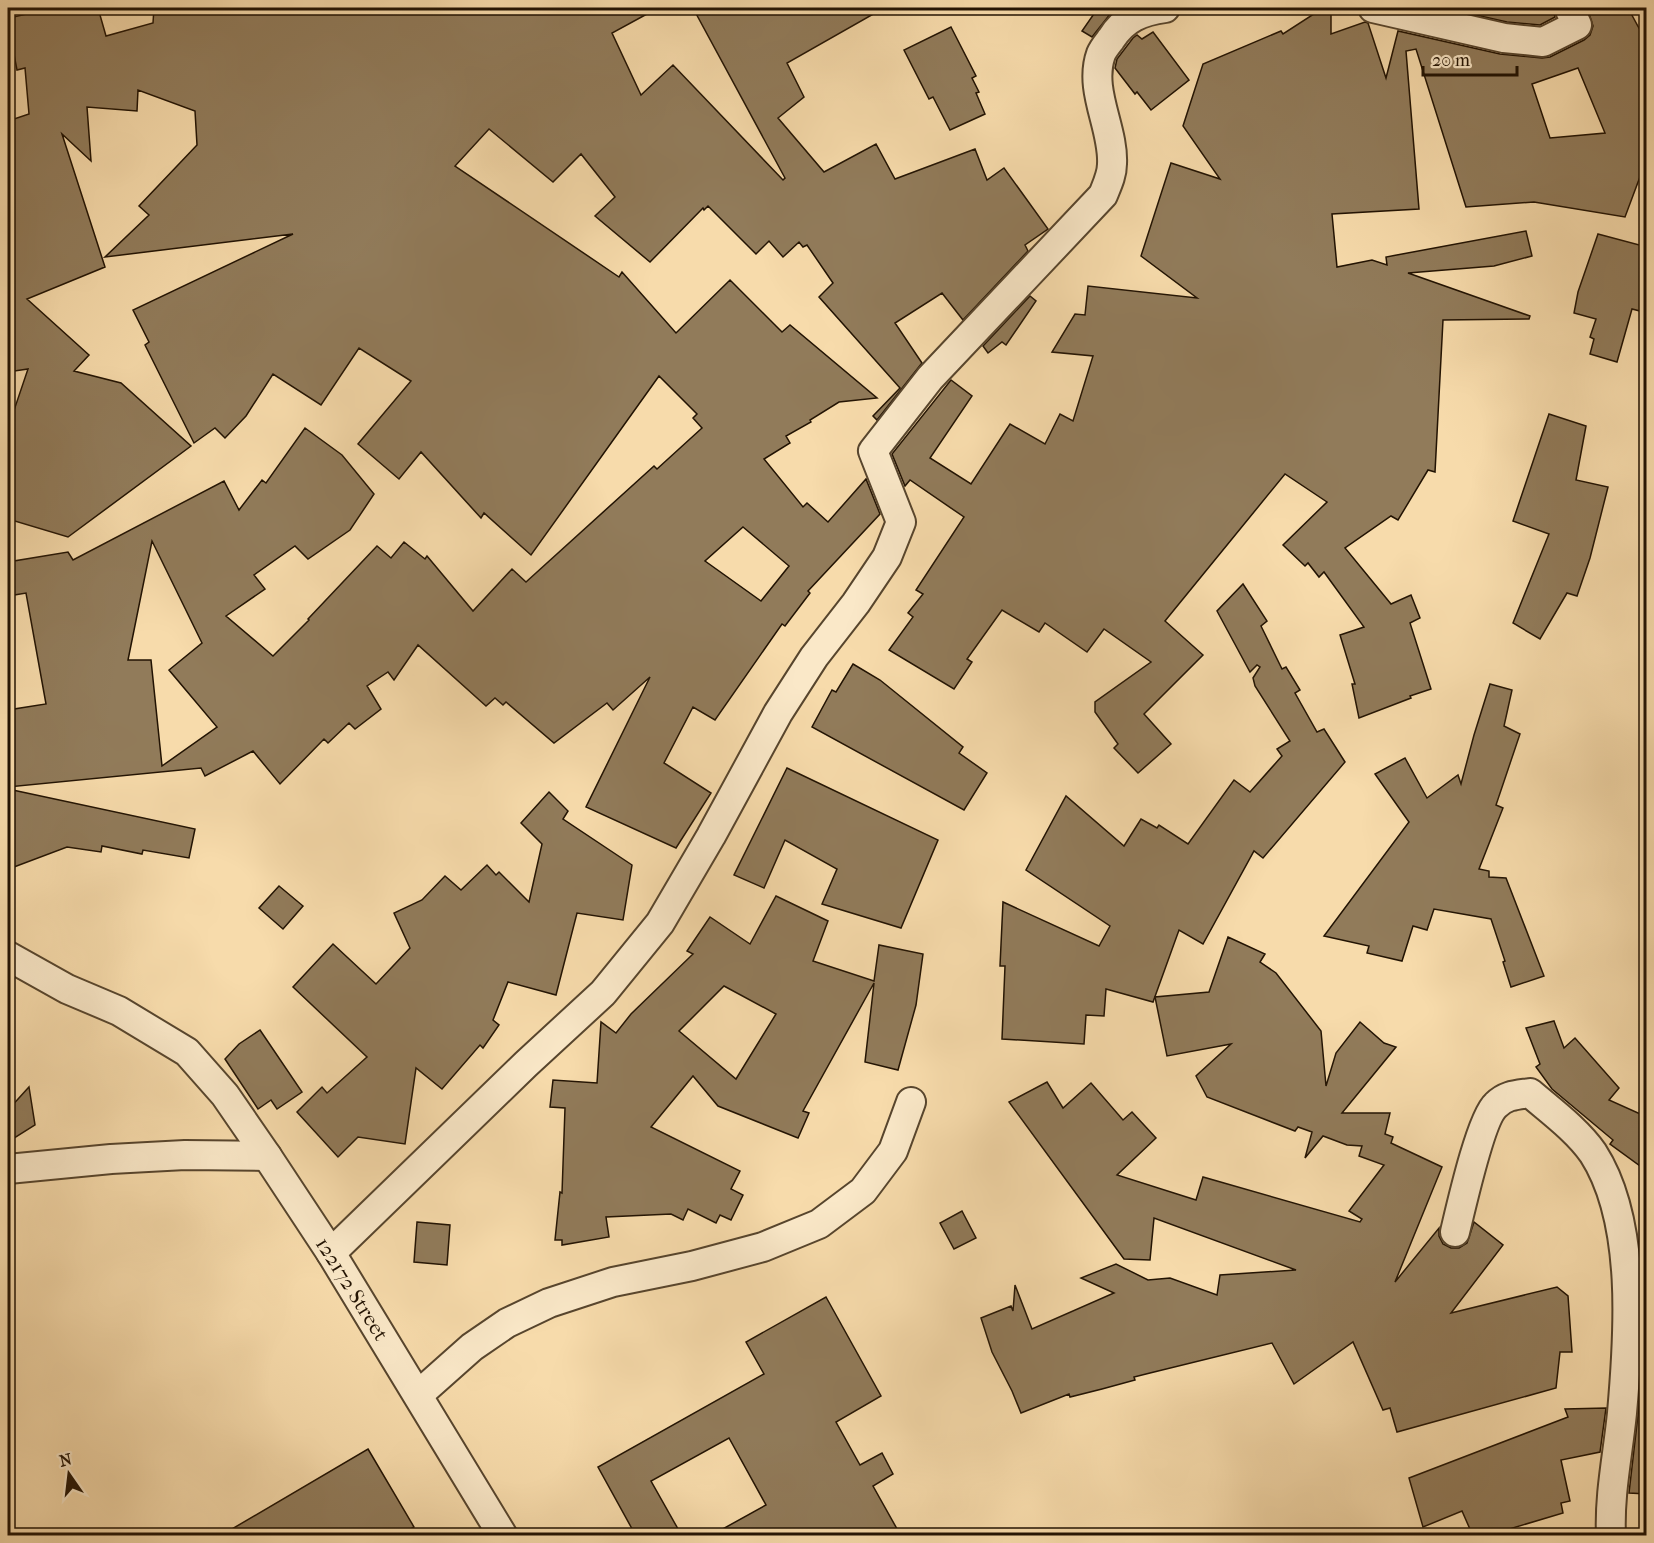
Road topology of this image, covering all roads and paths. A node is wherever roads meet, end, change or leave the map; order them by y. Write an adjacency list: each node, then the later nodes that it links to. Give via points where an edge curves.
1 (1165, 8): 9 (street, via 1132,16 1101,54 1097,75 1112,165 1103,195 930,378 873,451 901,522 888,556 778,713 660,923 603,993)
2 (1373, 8): 3 (street, via 1504,38 1543,42 1577,25)
3 (1569, 8)
4 (8, 956): 6 (street, 122172 Street, via 67,989 119,1011 187,1052 225,1095)
5 (910, 1102): 10 (street, via 893,1151 863,1191 819,1224 763,1247 613,1282 549,1303 507,1323 472,1347)
6 (267, 1156): 7 (street, via 164,1156); 9 (street, 122172 Street)
7 (8, 1169)
8 (1455, 1232): 12 (street, via 1484,1126 1494,1106 1509,1095 1530,1093 1592,1152 1610,1188 1622,1233 1628,1318)
9 (331, 1253): 10 (street, 122172 Street)
10 (418, 1395): 11 (street, 122172 Street)
11 (503, 1536)
12 (1611, 1536)

